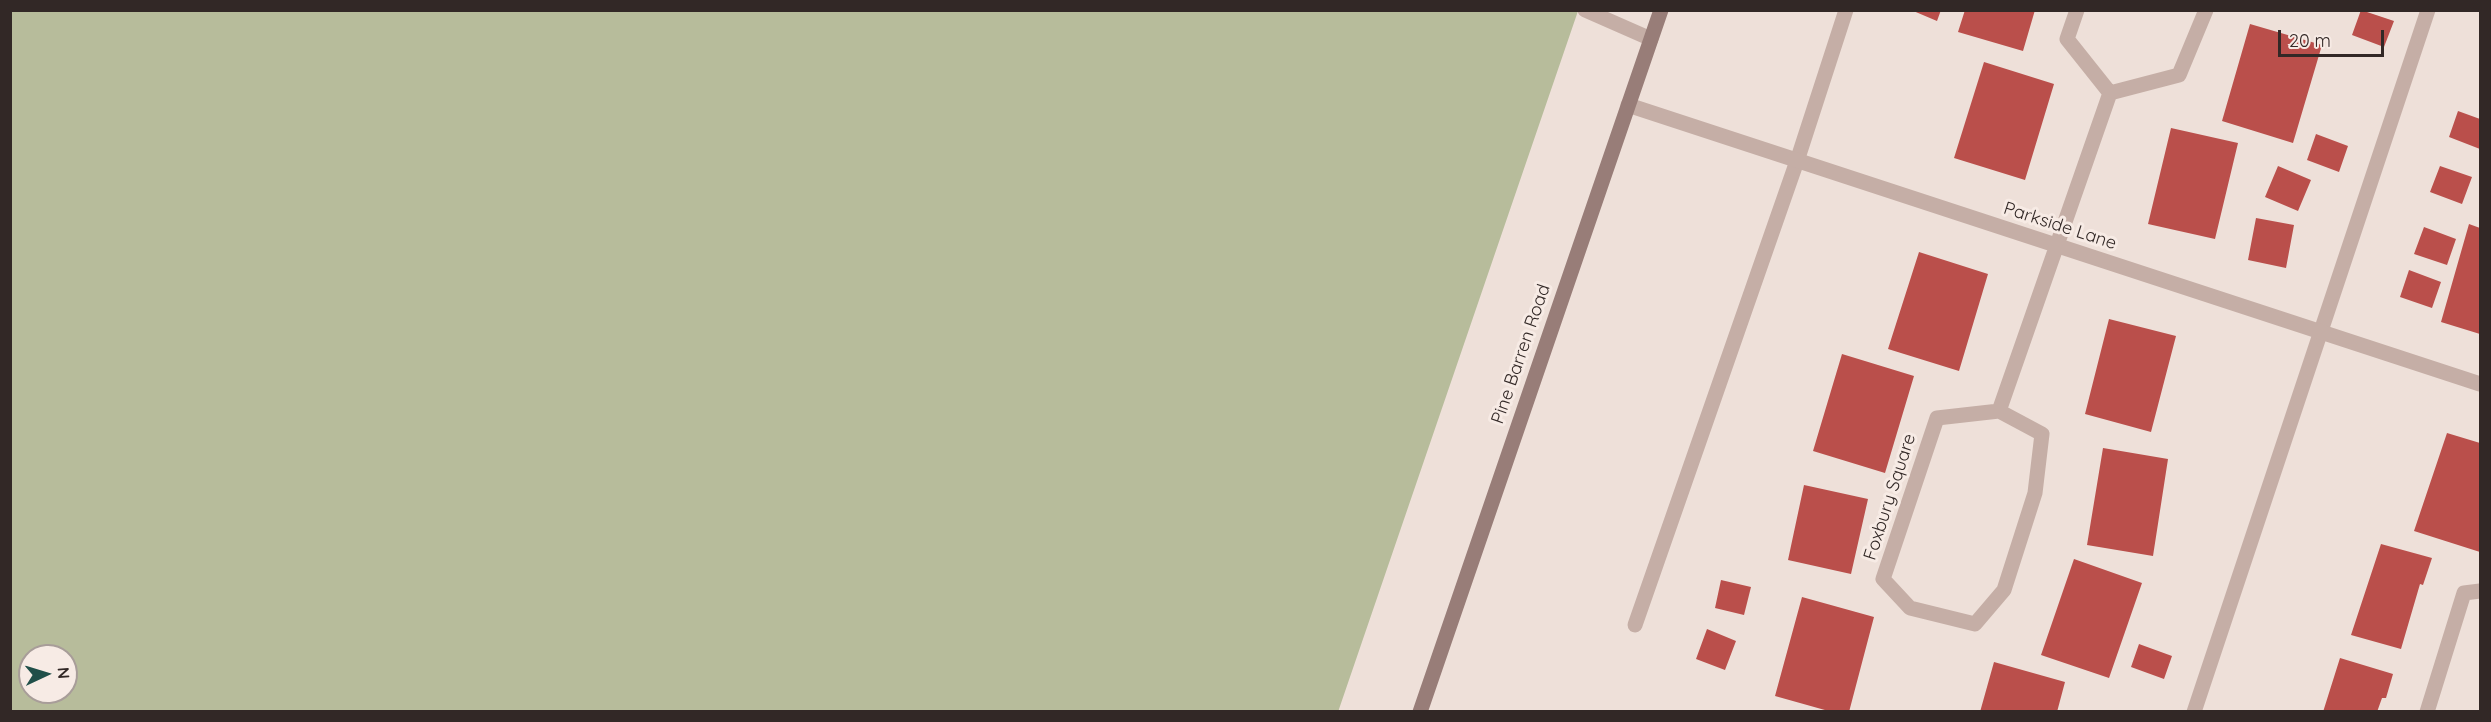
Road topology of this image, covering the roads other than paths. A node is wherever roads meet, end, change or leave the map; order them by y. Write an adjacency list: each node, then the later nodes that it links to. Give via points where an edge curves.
1 (1585, 10): 7 (street)
2 (1661, 10): 7 (main road, Pine Barren Road)
3 (1846, 10): 10 (street)
4 (2077, 10): 8 (street, via 2067,39)
5 (2206, 10): 8 (street, via 2179,75)
6 (2428, 10): 12 (street)
7 (1651, 39): 9 (main road, Pine Barren Road)
8 (2110, 93): 11 (street)
9 (1628, 105): 10 (street, Parkside Lane); 17 (main road, Pine Barren Road)
10 (1797, 161): 11 (street, Parkside Lane); 16 (street)
11 (2057, 246): 12 (street, Parkside Lane); 14 (street)
12 (2323, 333): 13 (street, Parkside Lane); 18 (street)
13 (2481, 384)
14 (1999, 411): 14 (street, Foxbury Square, via 2042,434 2035,494 2004,590 1975,624 1910,608 1883,579 1937,418)
15 (2481, 591): 19 (street, via 2464,593)
16 (1635, 625)
17 (1420, 711)
18 (2194, 711)
19 (2427, 711)

